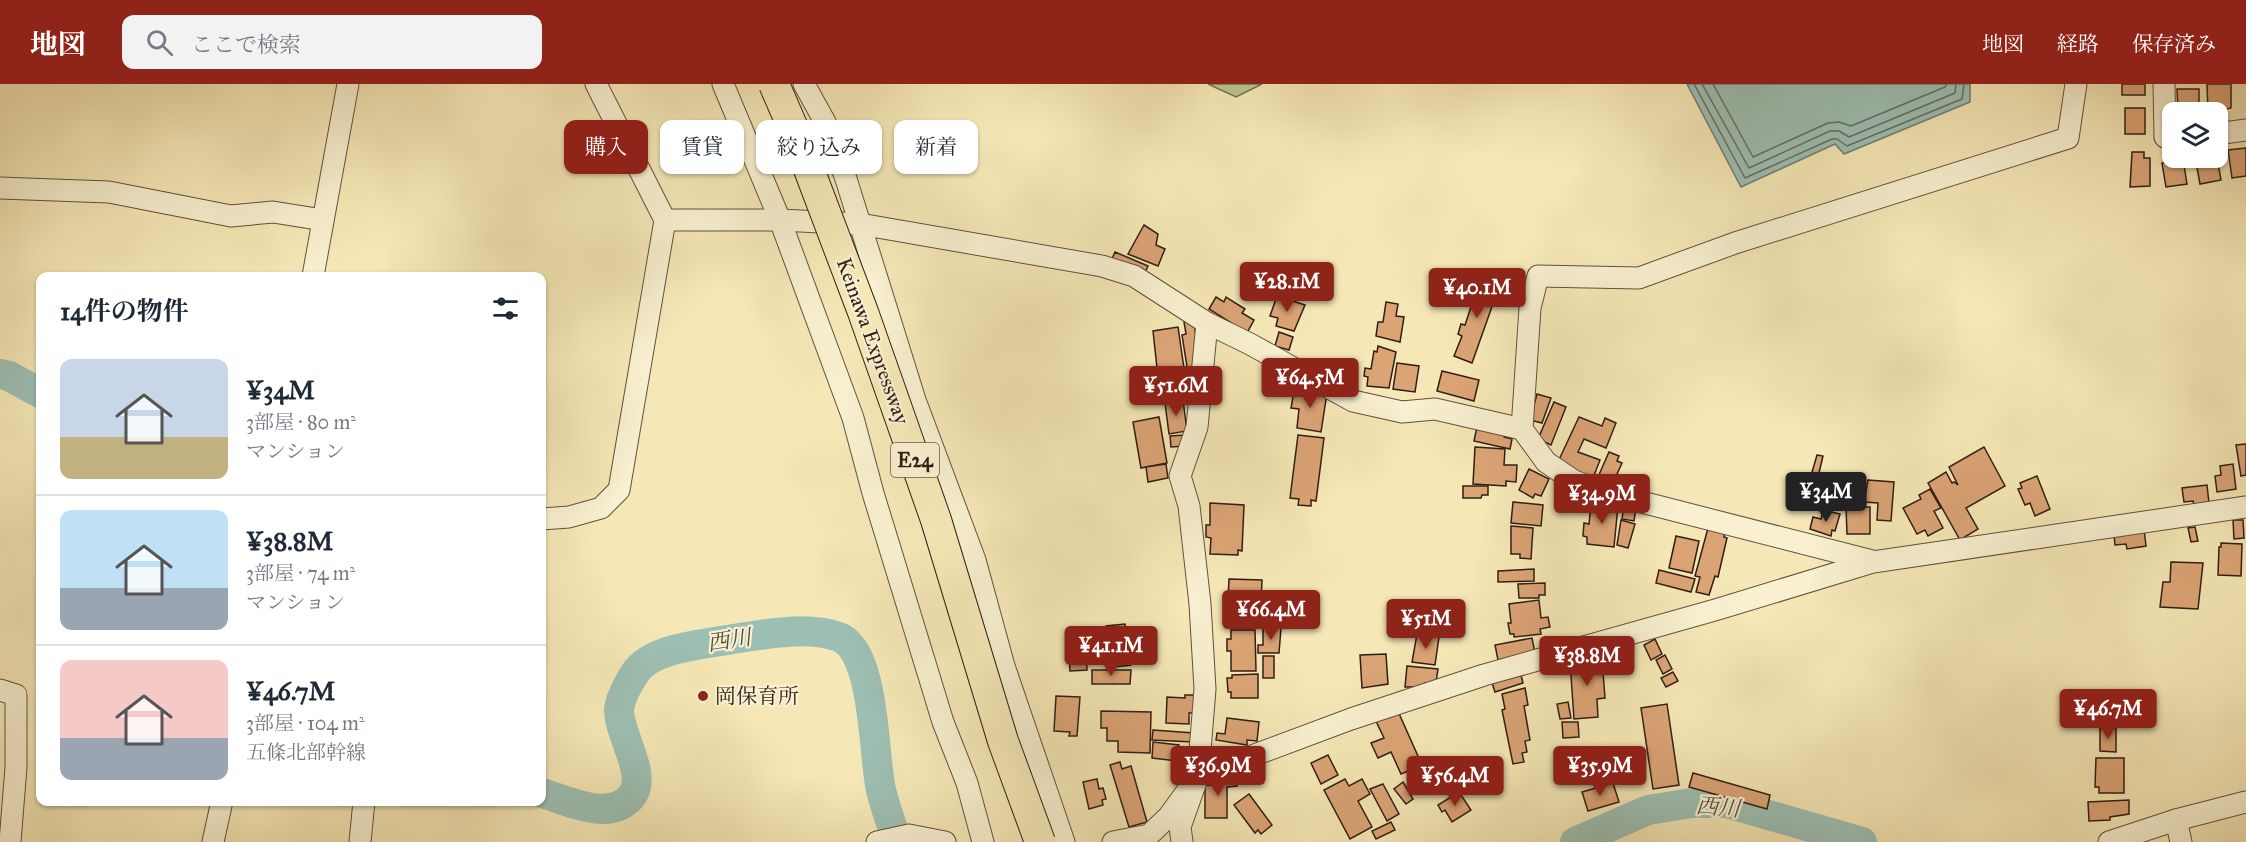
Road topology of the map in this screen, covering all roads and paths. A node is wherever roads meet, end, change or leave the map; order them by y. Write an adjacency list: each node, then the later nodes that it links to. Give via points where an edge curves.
1 (348, 84): 12 (street)
2 (596, 84): 13 (street)
3 (723, 84): 14 (street)
4 (774, 84): 34 (highway, Keinawa Expressway / E24, bridge, via 867,322 936,520 1003,741)
5 (804, 84): 15 (street, via 825,122)
6 (2076, 84): 18 (street, via 2068,138 1735,243 1639,278 1538,276 1530,308)
7 (2164, 84): 8 (street)
8 (2164, 102)
9 (2246, 130): 10 (street)
10 (2228, 132)
11 (0, 188): 12 (street, via 109,192 231,216 273,212)
12 (323, 220): 16 (street)
13 (665, 220): 14 (street); 20 (street, via 618,490 601,508)
14 (780, 220): 15 (street); 33 (street, via 853,418 943,722 967,783)
15 (860, 224): 17 (street, via 1102,266 1134,276); 35 (street, via 915,400 975,560 1004,666)
16 (314, 272)
17 (1207, 323): 18 (street, via 1353,401 1402,412 1435,409); 23 (street, via 1197,427 1180,476 1189,506 1200,604 1205,689)
18 (1522, 429): 21 (street, via 1546,462 1574,481 1614,495)
19 (2246, 507): 21 (street)
20 (546, 519)
21 (1873, 562): 23 (street, via 1484,675)
22 (0, 690): 29 (street, via 16,694)
23 (1198, 776): 36 (street, via 1169,816 1149,835); 37 (street, via 1180,827)
24 (2246, 802): 27 (street)
25 (221, 806): 30 (street)
26 (364, 806): 31 (street)
27 (2176, 820): 38 (street); 39 (street)
28 (881, 841): 32 (street, via 909,835)
29 (10, 842)
30 (213, 842)
31 (360, 842)
32 (945, 842)
33 (983, 842)
34 (1040, 842)
35 (1064, 842)
36 (1113, 842)
37 (1182, 842)
38 (2109, 842)
39 (2181, 842)

